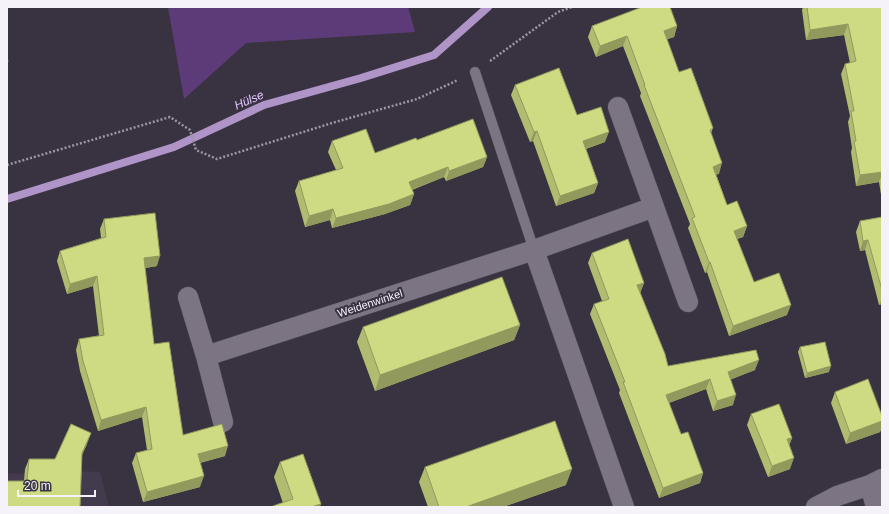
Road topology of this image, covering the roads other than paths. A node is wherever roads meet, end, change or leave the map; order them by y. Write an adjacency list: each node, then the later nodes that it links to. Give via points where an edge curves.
1 (475, 72): 4 (lane)
2 (618, 107): 3 (street)
3 (654, 207): 4 (street, Weidenwinkel); 6 (street)
4 (534, 250): 7 (street, Weidenwinkel); 10 (street)
5 (188, 297): 7 (street)
6 (688, 302)
7 (206, 356): 8 (street)
8 (223, 422)
9 (876, 482): 11 (street, via 837,496); 12 (street)
10 (624, 507)
11 (816, 507)
12 (876, 507)

